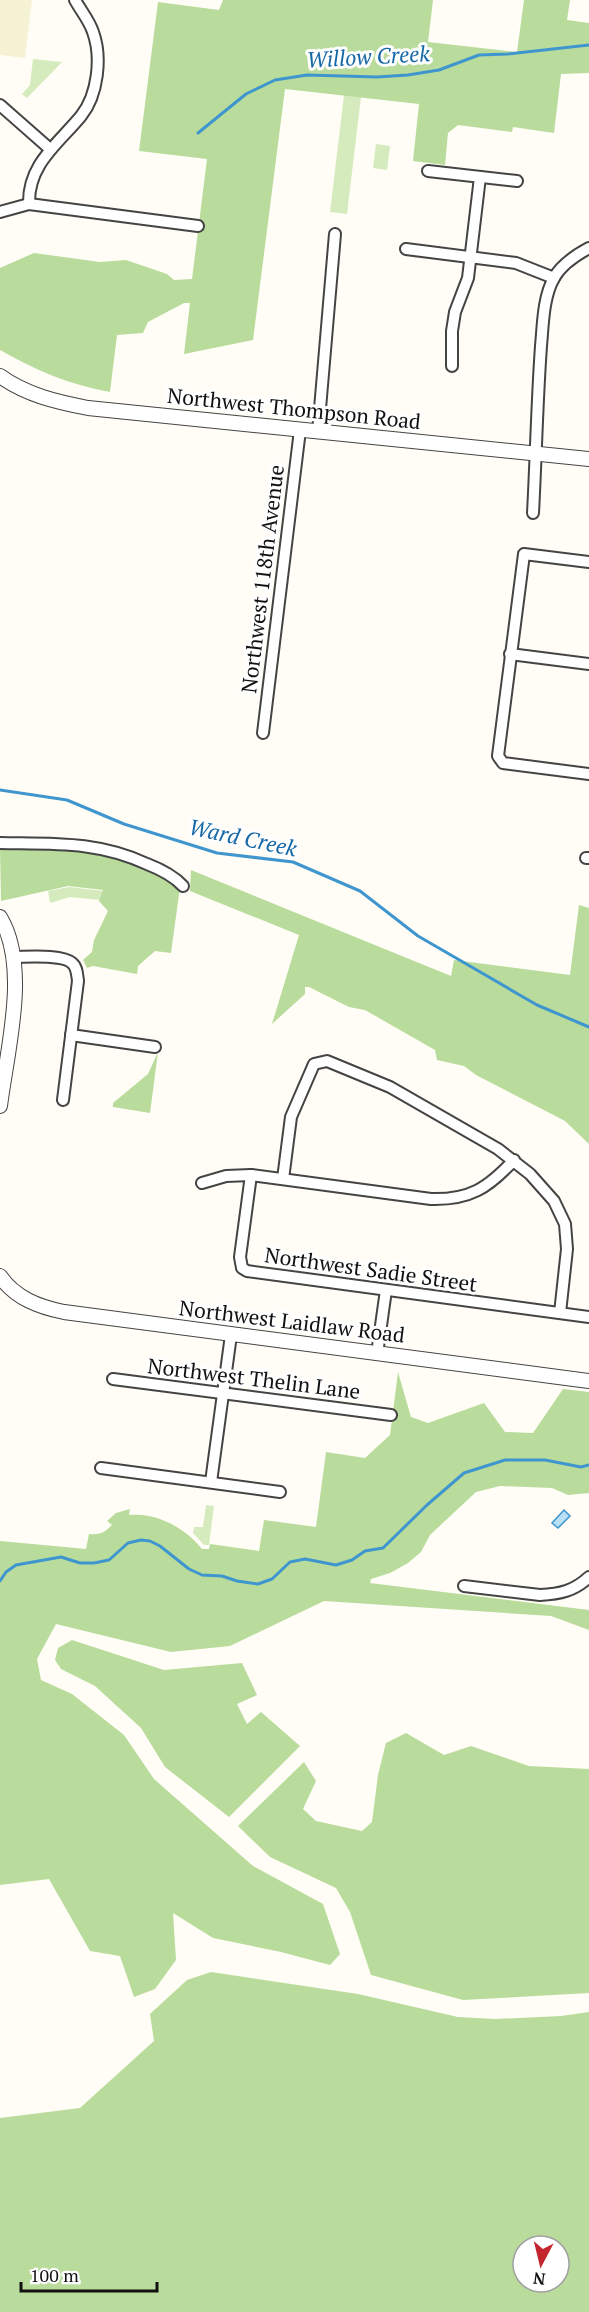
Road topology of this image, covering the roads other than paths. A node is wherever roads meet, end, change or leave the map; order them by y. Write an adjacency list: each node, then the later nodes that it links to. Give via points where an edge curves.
1 (75, 0): 3 (street, via 96,42 94,85 83,113)
2 (0, 105): 3 (street)
3 (50, 149): 7 (street, via 33,176)
4 (429, 171): 5 (street)
5 (480, 177): 6 (street); 13 (street)
6 (517, 181)
7 (29, 204): 8 (street); 9 (street)
8 (0, 212)
9 (198, 226)
10 (335, 234): 18 (street)
11 (589, 248): 14 (street)
12 (406, 249): 13 (street)
13 (470, 258): 14 (street, via 516,262); 15 (street, via 454,322)
14 (554, 278): 19 (street, via 544,317)
15 (452, 366)
16 (2, 381): 17 (street, Northwest Thompson Road, via 42,397 88,408)
17 (300, 430): 18 (street, Northwest Thompson Road); 25 (street, Northwest 118th Avenue)
18 (318, 432): 19 (street, Northwest Thompson Road)
19 (536, 454): 20 (street, Northwest Thompson Road); 21 (street)
20 (589, 459)
21 (533, 513)
22 (589, 562): 23 (street, via 524,554)
23 (510, 654): 24 (street); 26 (street, via 499,760)
24 (589, 664)
25 (263, 733)
26 (589, 774)
27 (0, 843): 28 (street, via 102,848 158,868)
28 (183, 886)
29 (0, 917): 30 (street)
30 (14, 957): 31 (street, via 61,958 73,963 78,981); 34 (street, via 14,1001)
31 (71, 1035): 32 (street); 33 (street)
32 (155, 1047)
33 (63, 1100)
34 (0, 1106)
35 (514, 1160): 37 (street, via 481,1190 452,1198 431,1199); 37 (street, via 390,1087 332,1063 318,1062 310,1070 291,1117); 41 (street, via 554,1201 565,1224 567,1249)
36 (250, 1175): 37 (street); 38 (street); 40 (street, Northwest Sadie Street, via 242,1268 254,1273)
37 (283, 1179)
38 (202, 1183)
39 (3, 1286): 43 (street, Northwest Laidlaw Road, via 33,1303 64,1312)
40 (386, 1290): 41 (street, Northwest Sadie Street); 44 (street)
41 (560, 1313): 42 (street, Northwest Sadie Street)
42 (589, 1317)
43 (231, 1335): 44 (street, Northwest Laidlaw Road); 47 (street)
44 (377, 1354): 46 (street, Northwest Laidlaw Road)
45 (113, 1379): 47 (street, Northwest Thelin Lane)
46 (589, 1381)
47 (223, 1393): 48 (street, Northwest Thelin Lane); 50 (street)
48 (391, 1415)
49 (101, 1468): 50 (street)
50 (211, 1482): 51 (street)
51 (280, 1492)
52 (589, 1577): 53 (street, via 566,1592 540,1595)
53 (464, 1586)

